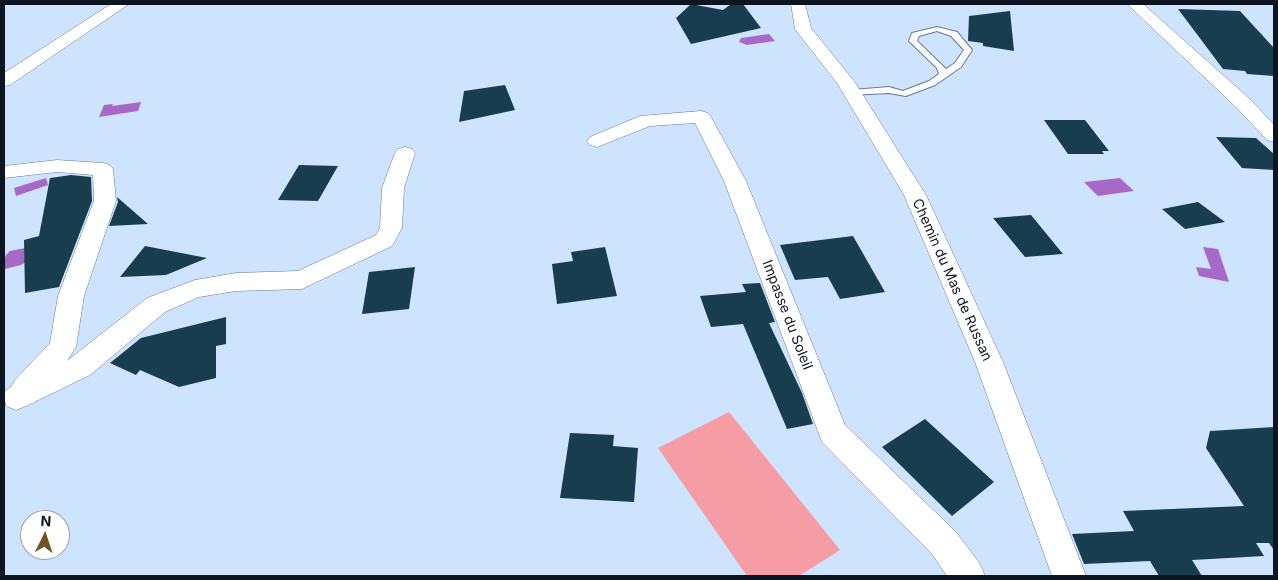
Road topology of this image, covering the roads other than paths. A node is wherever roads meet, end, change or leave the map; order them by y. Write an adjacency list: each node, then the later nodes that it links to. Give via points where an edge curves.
1 (121, 4): 5 (street)
2 (798, 4): 6 (street, Chemin du Mas de Russan, via 803,29)
3 (1134, 4): 7 (street, via 1244,104)
4 (944, 75): 4 (lane, via 958,65 968,50 954,34 937,29 915,35 913,41 941,67); 6 (lane, via 903,94 889,90)
5 (4, 80)
6 (852, 93): 13 (street, Chemin du Mas de Russan, via 919,204 989,362)
7 (1274, 136)
8 (597, 141): 12 (street, Impasse du Soleil, via 647,120 701,117 736,182 833,433 944,543)
9 (405, 153): 11 (street, via 393,188 391,228 384,240 302,280 236,282 195,289 156,305 80,367)
10 (4, 172): 11 (street, via 57,166 102,168 105,201 71,296 62,347)
11 (10, 402)
12 (968, 576)
13 (1069, 576)

